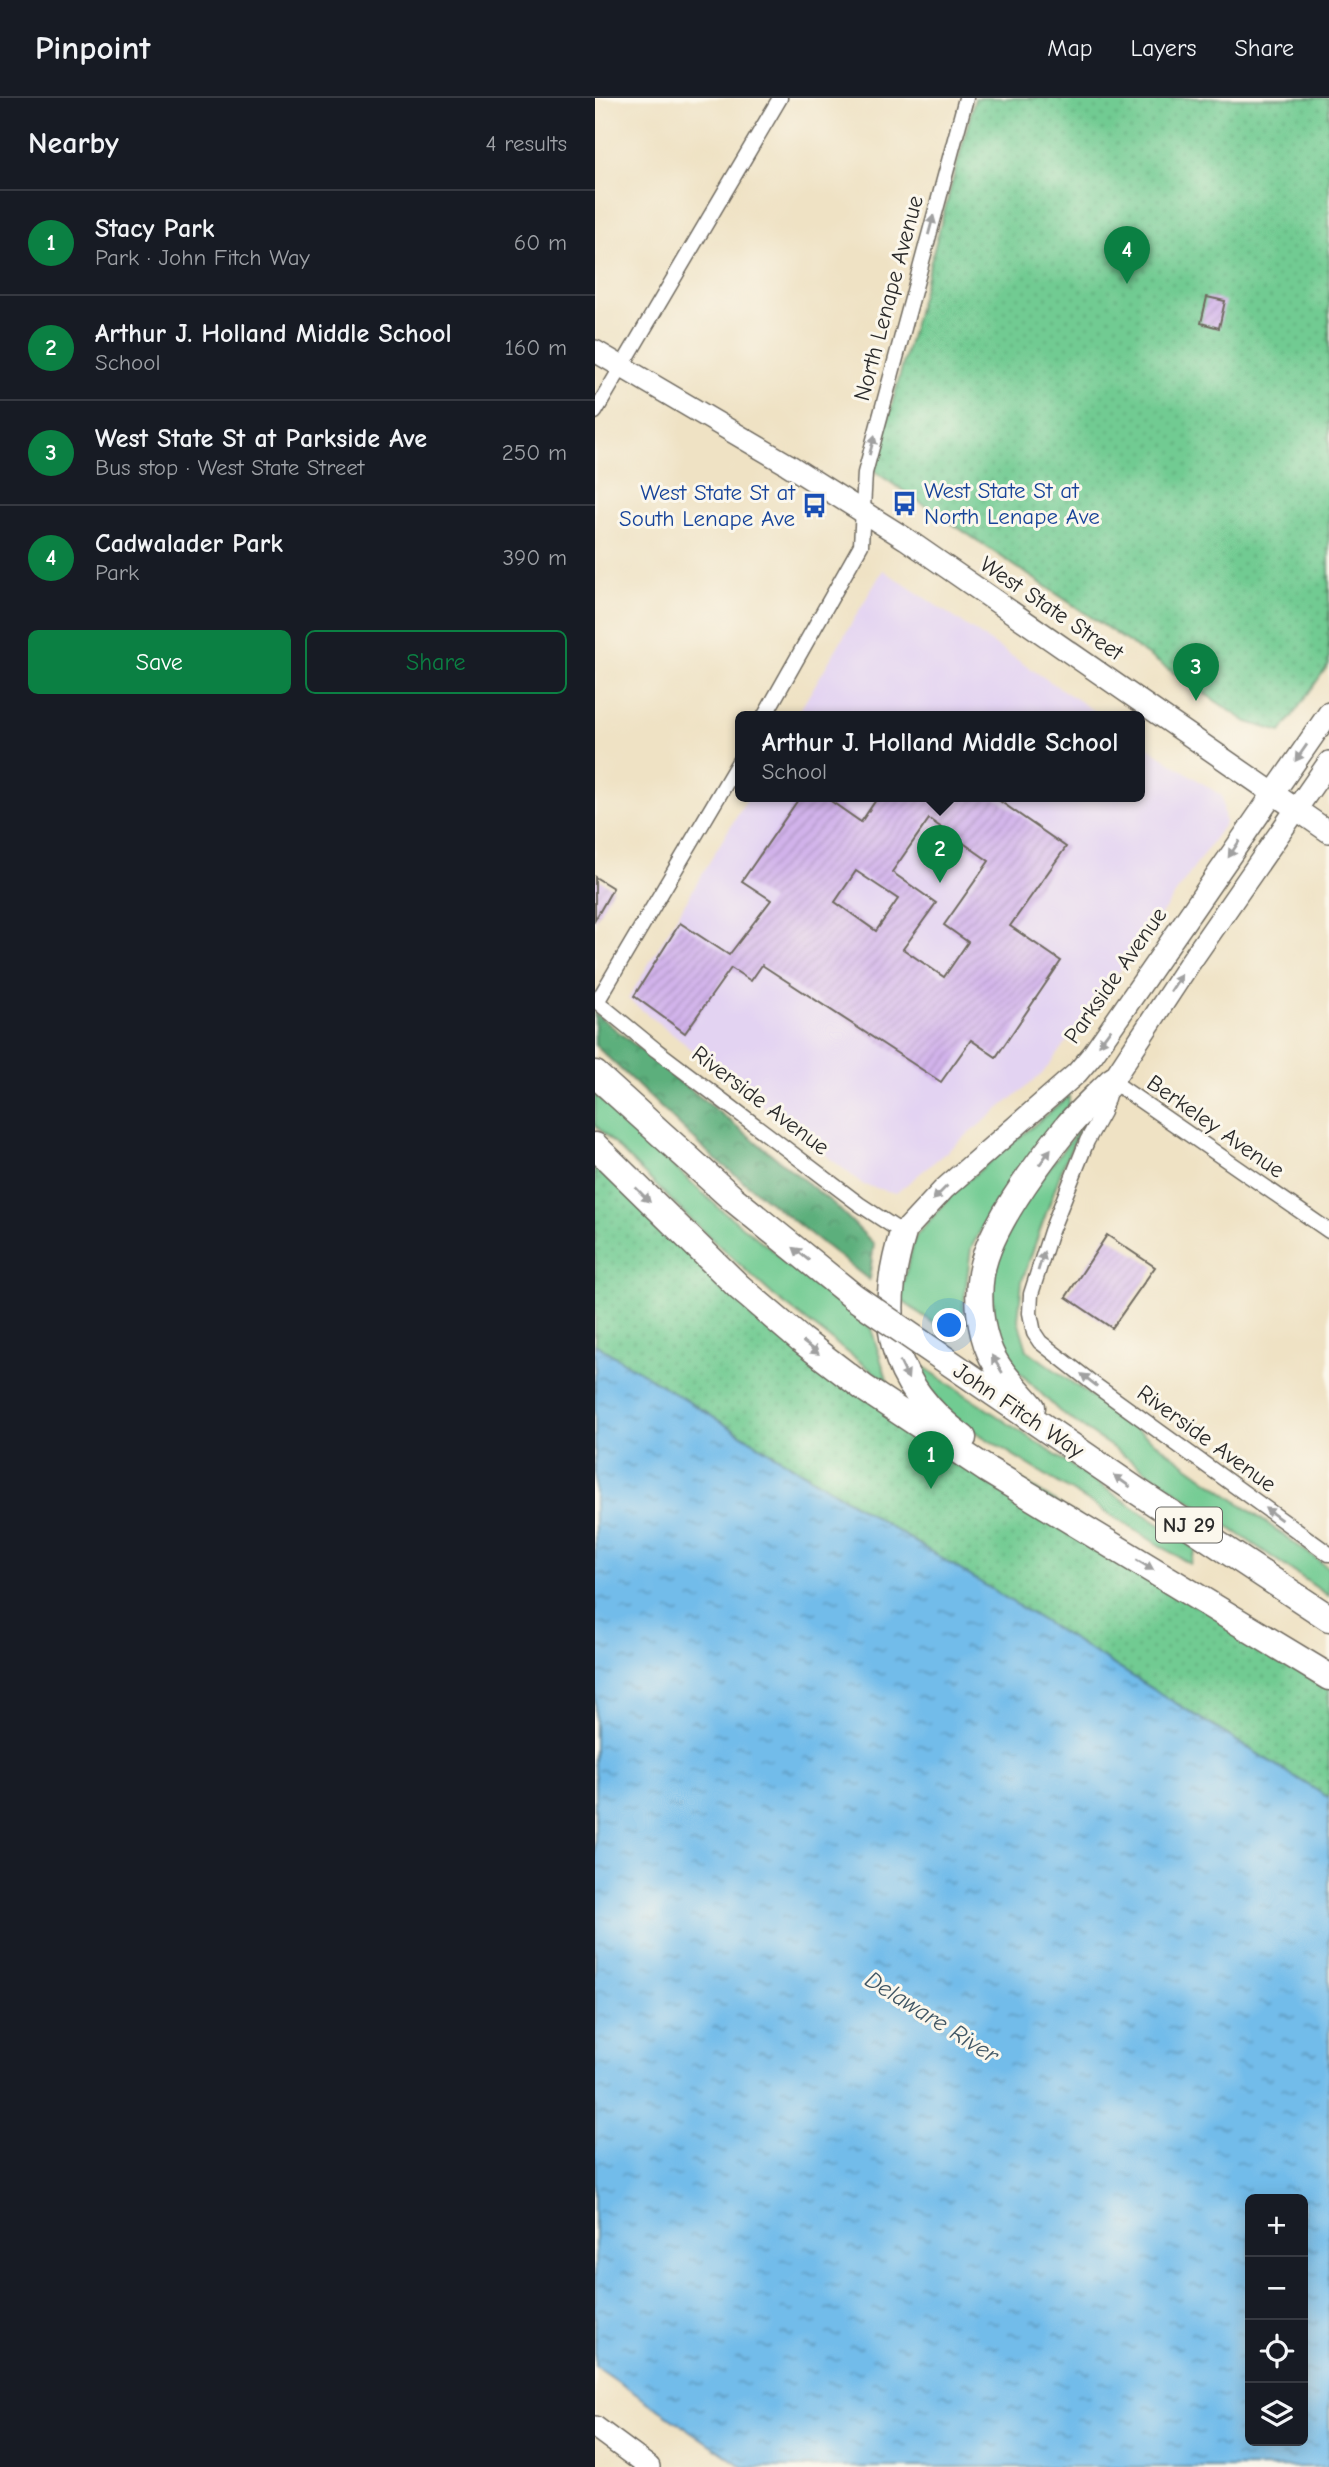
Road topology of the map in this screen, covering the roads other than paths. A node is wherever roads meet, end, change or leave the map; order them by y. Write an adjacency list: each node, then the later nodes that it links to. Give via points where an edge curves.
1 (780, 98): 4 (street)
2 (966, 98): 6 (street, North Lenape Avenue, one-way to 2, via 865,473)
3 (595, 351): 4 (main road, West State Street)
4 (621, 366): 5 (street); 6 (main road, West State Street)
5 (595, 412)
6 (864, 512): 7 (street, North Lenape Avenue, via 861,545); 11 (main road, West State Street)
7 (767, 711)
8 (1329, 713): 11 (main road, Parkside Avenue, one-way to 11)
9 (1329, 762): 12 (main road)
10 (735, 766): 14 (street)
11 (1273, 793): 12 (main road, West State Street); 19 (main road, Parkside Avenue, one-way to 19, via 1077,1073 944,1189)
12 (1297, 810): 13 (main road, West State Street); 16 (main road, one-way to 12)
13 (1329, 832)
14 (596, 1001): 19 (street, Riverside Avenue)
15 (595, 1074): 20 (highway, John Fitch Way / NJ 29, one-way to 15, bridge, via 854,1297 732,1198)
16 (1112, 1081): 18 (street, Berkeley Avenue); 20 (highway, one-way to 16, via 1002,1373 991,1353 981,1316 981,1273 1003,1219 1034,1171 1068,1125); 22 (street, Riverside Avenue, one-way to 16, via 1095,1385 1040,1342 1032,1328 1031,1294 1051,1231)
17 (595, 1146): 21 (highway, NJ 29, one-way to 21, via 739,1287 811,1348 986,1469)
18 (1329, 1231)
19 (902, 1233): 21 (highway, one-way to 21, via 892,1267 891,1320 894,1345 919,1395 954,1432)
20 (1057, 1435): 23 (highway, John Fitch Way / NJ 29, one-way to 20)
21 (1116, 1548): 24 (highway, NJ 29, one-way to 24)
22 (1329, 1554)
23 (1327, 1615)
24 (1329, 1677)
25 (595, 2427): 26 (main road)
26 (649, 2467)

